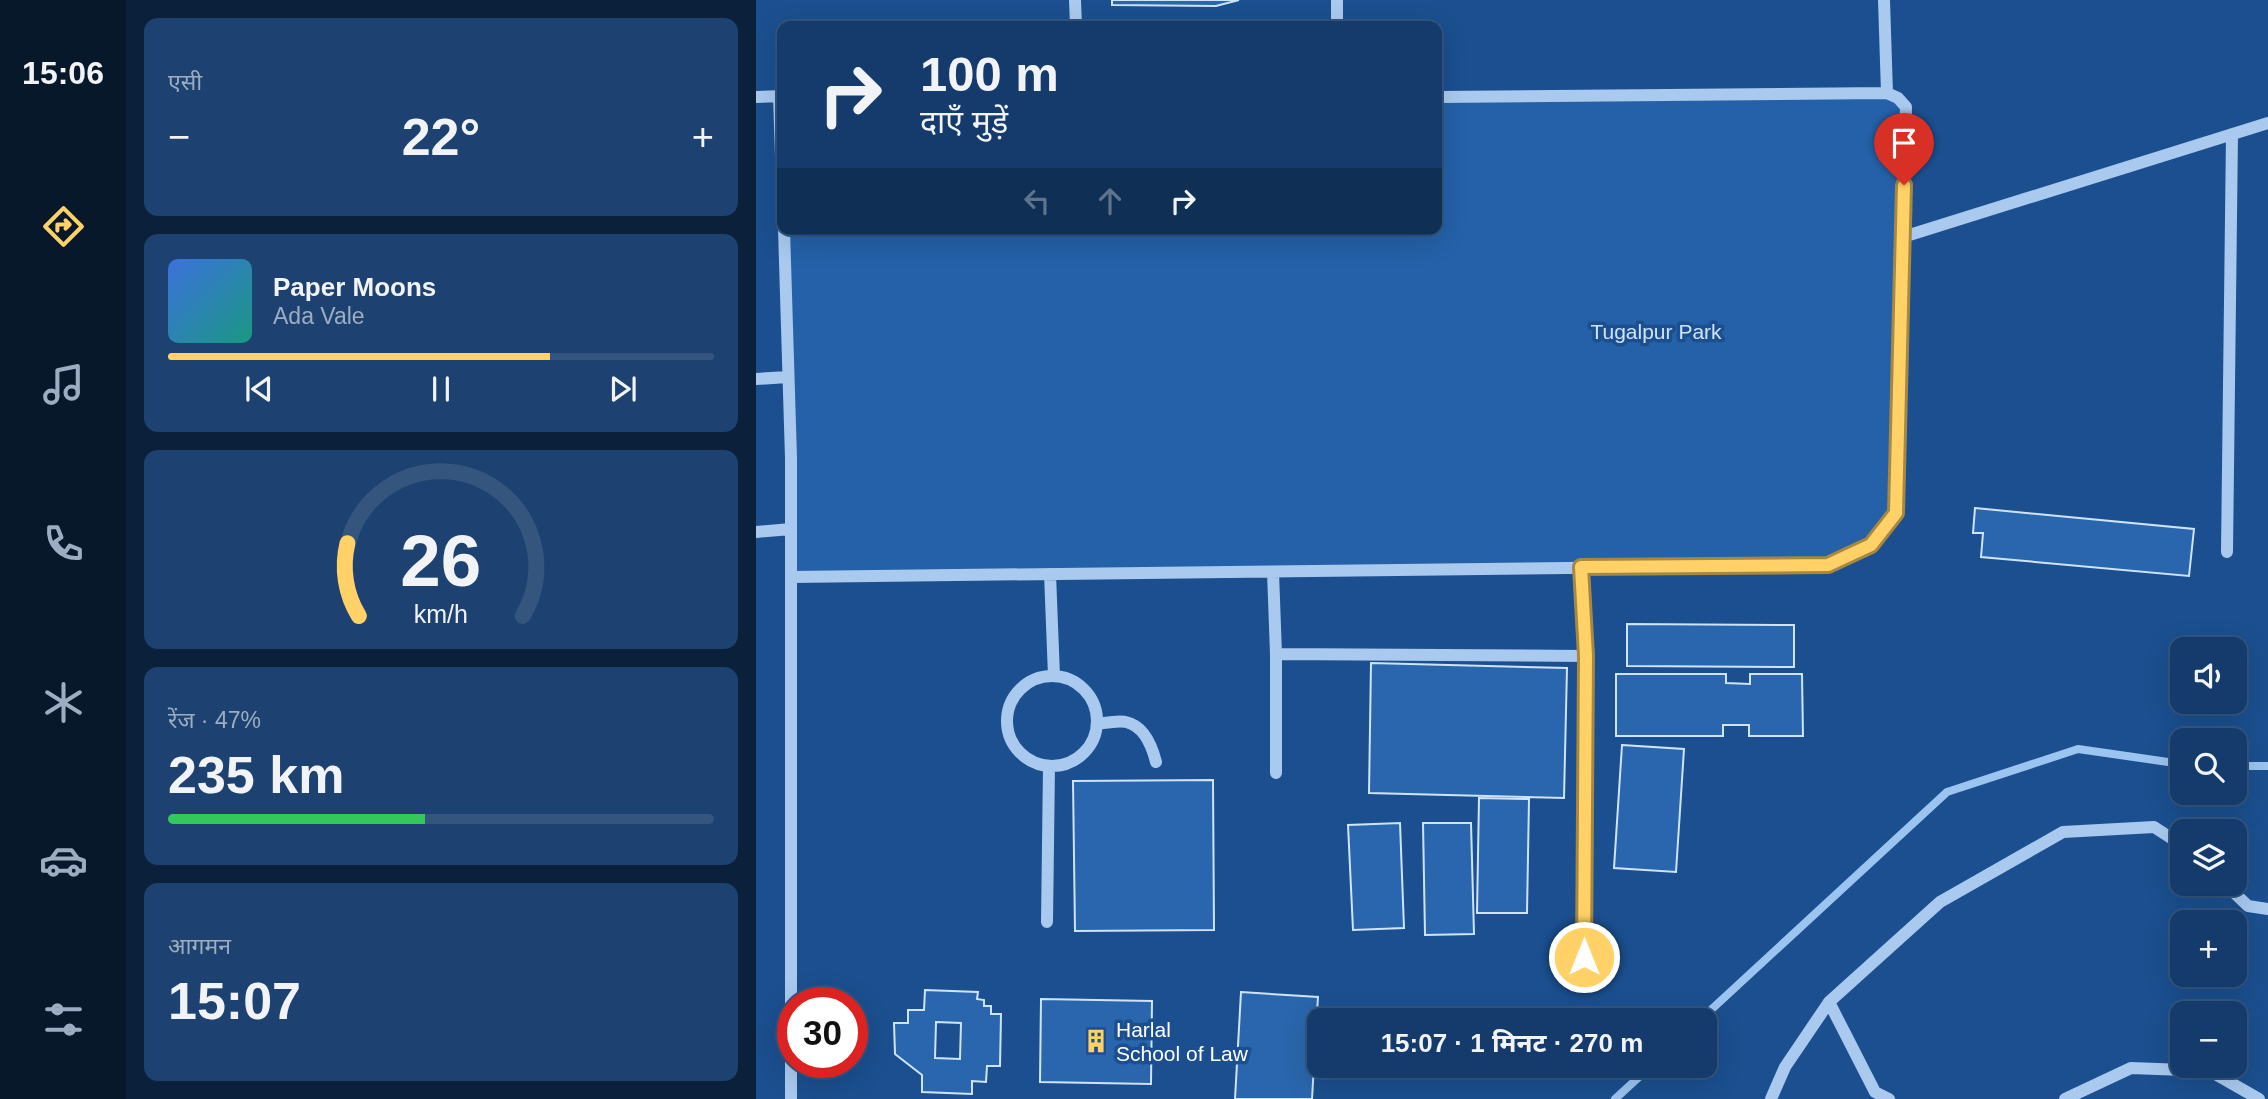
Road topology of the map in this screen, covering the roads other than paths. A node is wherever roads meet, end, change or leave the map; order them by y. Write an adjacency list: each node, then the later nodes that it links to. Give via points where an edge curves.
1 (1074, 0): 4 (street)
2 (1337, 0): 5 (street)
3 (1884, 0): 6 (street)
4 (1076, 21)
5 (1337, 21)
6 (1887, 93): 9 (street); 13 (street, via 1906,107)
7 (756, 96): 8 (street)
8 (777, 96)
9 (1442, 97)
10 (2268, 123): 11 (street)
11 (2232, 134): 13 (street); 18 (street)
12 (784, 235): 14 (street)
13 (1903, 237): 19 (street, via 1896,513 1871,545 1828,565)
14 (788, 377): 15 (street); 16 (street)
15 (756, 379)
16 (791, 529): 17 (street); 22 (street)
17 (756, 532)
18 (2227, 552)
19 (1581, 567): 20 (street); 24 (street)
20 (1273, 572): 21 (street); 23 (street)
21 (1050, 574): 22 (street); 25 (street)
22 (791, 577): 36 (street)
23 (1276, 654): 24 (street); 29 (street)
24 (1586, 656): 34 (street)
25 (1054, 676): 26 (street, via 1072,680 1086,691 1095,706); 28 (street, via 1037,678 1022,687 1011,701 1007,718 1009,735 1018,750)
26 (1097, 724): 27 (street, via 1127,722 1141,731 1152,745); 28 (street, via 1082,755)
27 (1156, 762)
28 (1049, 766): 33 (street)
29 (1276, 773)
30 (2170, 837): 35 (street, via 2154,827 2063,832 1940,902)
31 (2238, 896): 32 (street, via 2248,906)
32 (2268, 909)
33 (1047, 922)
34 (1584, 957)
35 (1829, 1002): 37 (street, via 1785,1067); 38 (street, via 1875,1092)
36 (791, 1099)
37 (1772, 1099)
38 (1889, 1099)
39 (2065, 1099): 40 (street, via 2132,1068 2210,1071)
40 (2259, 1099)

